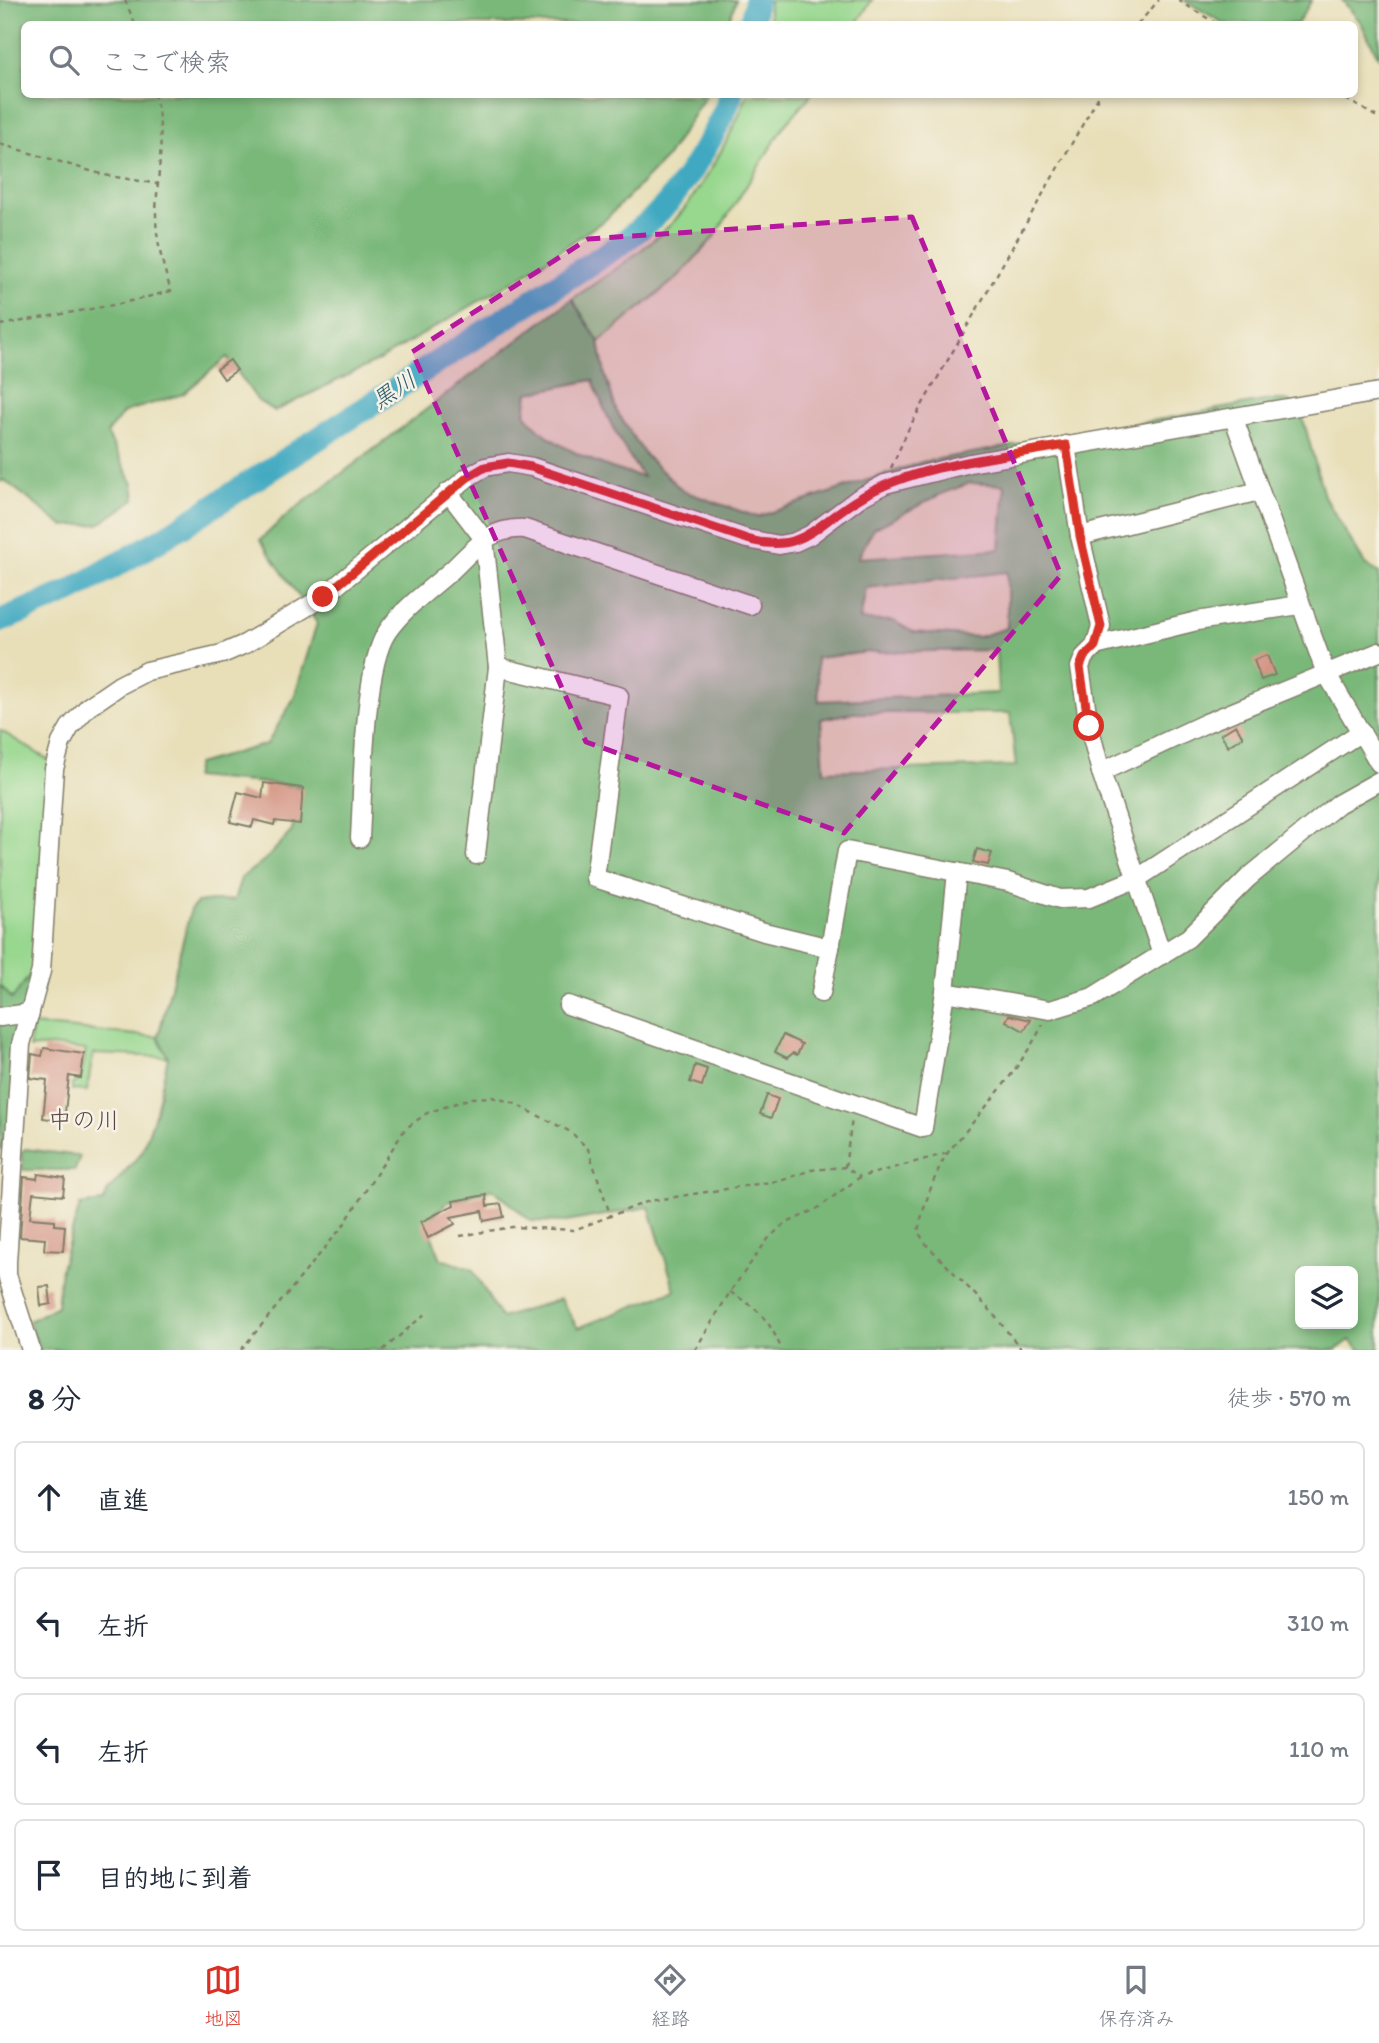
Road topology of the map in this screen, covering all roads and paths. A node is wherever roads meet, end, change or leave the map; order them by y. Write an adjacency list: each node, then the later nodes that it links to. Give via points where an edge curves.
1 (125, 0): 4 (path)
2 (1159, 0): 5 (path)
3 (1178, 0): 6 (path)
4 (134, 21)
5 (1141, 21)
6 (1212, 21)
7 (155, 98): 12 (path, via 163,137)
8 (1098, 98): 17 (path, via 909,428)
9 (1344, 98): 10 (path)
10 (1379, 118)
11 (0, 144): 12 (path, via 104,175)
12 (158, 184): 13 (path, via 161,258 171,290)
13 (0, 326)
14 (1379, 392): 15 (street)
15 (1234, 419): 16 (street); 18 (street)
16 (1066, 445): 17 (street); 20 (street)
17 (885, 484): 19 (street, via 810,535 779,545 747,539 593,486 508,463 485,467)
18 (1259, 491): 20 (street); 22 (street)
19 (448, 492): 21 (street); 42 (street, via 300,613 222,654 147,671 88,707 70,727 54,769 41,971)
20 (1080, 536): 24 (street, via 1101,626)
21 (484, 539): 23 (street, via 504,528 524,529); 26 (street); 32 (street, via 389,628 377,649)
22 (1299, 604): 24 (street, via 1198,621); 27 (street)
23 (750, 605)
24 (1095, 646): 30 (street, via 1080,667)
25 (1379, 652): 27 (street)
26 (498, 667): 33 (street); 36 (street, via 619,696 595,878 764,932)
27 (1325, 671): 28 (street); 30 (street)
28 (1361, 732): 29 (street); 35 (street)
29 (1379, 763)
30 (1101, 772): 35 (street)
31 (1379, 781): 37 (street, via 1338,804 1248,878 1188,938)
32 (360, 838)
33 (476, 855)
34 (957, 872): 35 (street, via 1060,899 1089,898); 36 (street, via 846,851); 39 (street)
35 (1138, 878): 37 (street)
36 (830, 948): 38 (street)
37 (1162, 955): 41 (street, via 1093,997)
38 (821, 992)
39 (945, 992): 41 (street); 44 (street, via 923,1128)
40 (568, 1005): 44 (street)
41 (1050, 1010): 45 (path, via 1003,1086)
42 (30, 1013): 43 (street); 52 (street, via 21,1044 7,1275)
43 (0, 1017)
44 (854, 1105): 46 (path)
45 (948, 1153): 47 (path); 57 (path, via 918,1232)
46 (845, 1167): 47 (path); 48 (path, via 669,1196)
47 (860, 1177): 50 (path, via 768,1239)
48 (611, 1217): 49 (path, via 574,1230 512,1227); 53 (path, via 588,1149 571,1132 492,1097 471,1098 427,1113 405,1129 343,1226)
49 (460, 1236)
50 (730, 1292): 55 (path); 56 (path, via 757,1308)
51 (426, 1313): 54 (path)
52 (31, 1350)
53 (241, 1350)
54 (383, 1350)
55 (695, 1350)
56 (782, 1350)
57 (1022, 1350)

